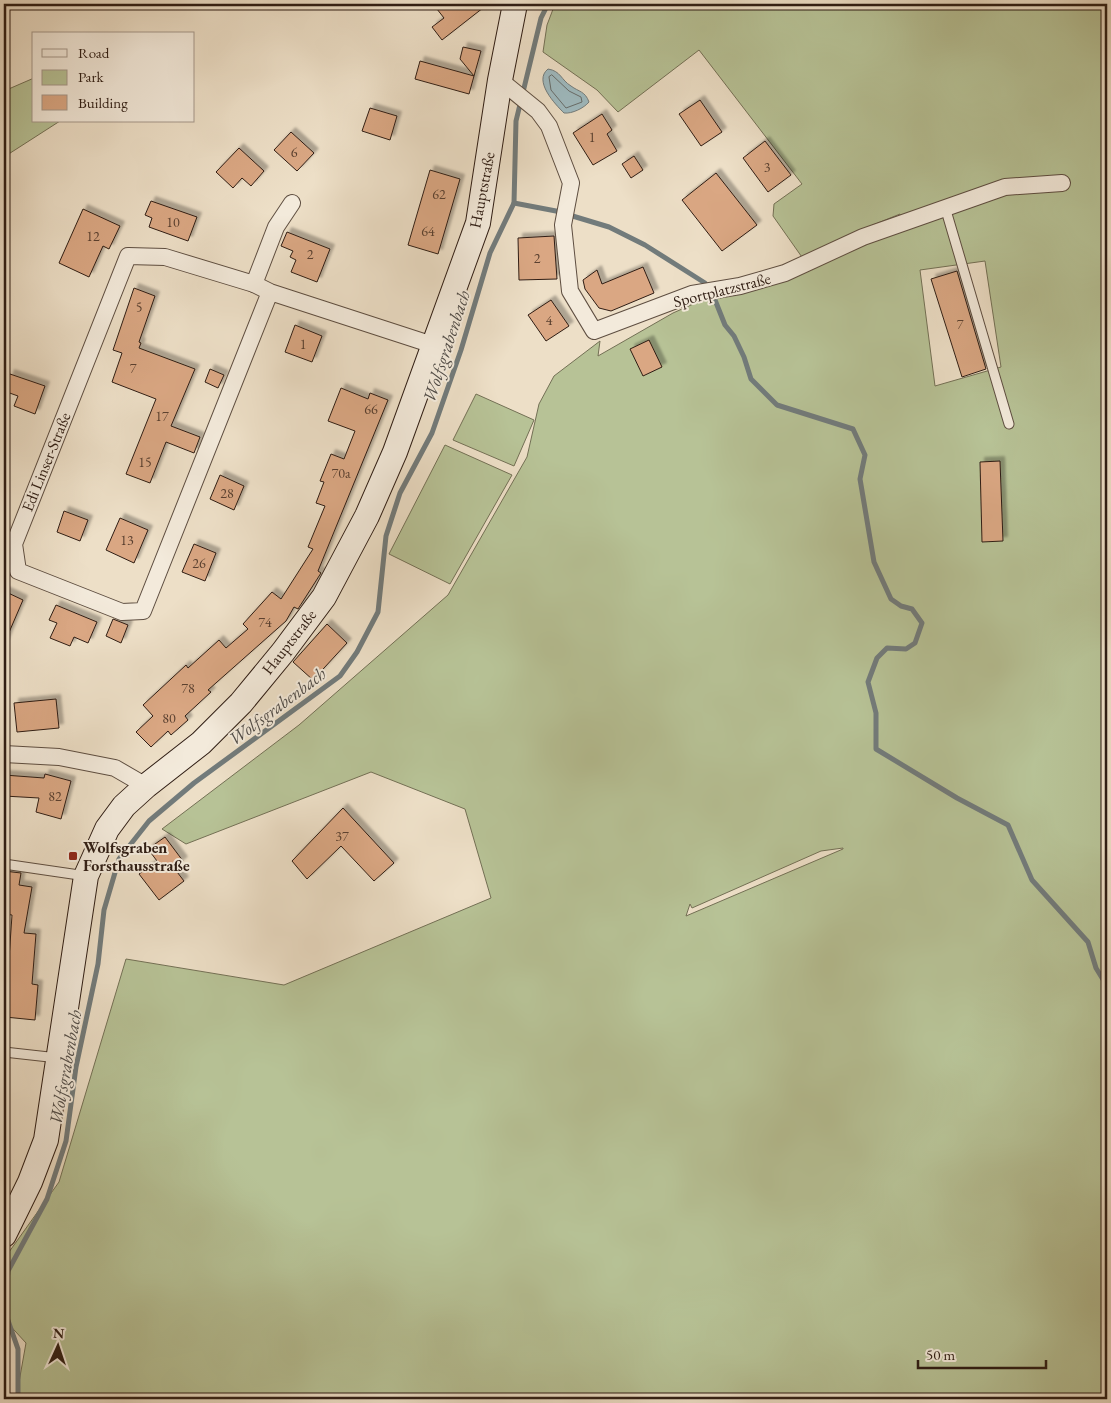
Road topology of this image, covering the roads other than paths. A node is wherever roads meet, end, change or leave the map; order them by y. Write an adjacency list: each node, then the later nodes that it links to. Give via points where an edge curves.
1 (515, 4): 2 (main road, Hauptstraße)
2 (508, 87): 5 (street, Sportplatzstraße, via 538,111 549,126 571,183 563,225 570,291 594,331 692,294 740,286 786,273 863,237); 8 (main road, Hauptstraße, via 478,223)
3 (1062, 183): 5 (street, Sportplatzstraße, via 1005,187)
4 (292, 203): 6 (street, via 276,227)
5 (945, 207): 9 (lane)
6 (254, 284): 7 (street, Edi Linser-Straße); 7 (street, Edi Linser-Straße, via 165,257 128,256 14,544 18,571 122,612 142,611)
7 (270, 292): 8 (street, Edi Linser-Straße)
8 (433, 345): 11 (main road, Hauptstraße, via 395,452 367,516 324,598 240,703 202,743)
9 (1009, 424)
10 (4, 754): 11 (street, via 59,757 115,768)
11 (146, 786): 13 (main road, Hauptstraße, via 124,806 107,829)
12 (4, 864): 13 (lane)
13 (86, 876): 15 (main road, Hauptstraße)
14 (4, 1052): 15 (lane)
15 (59, 1058): 16 (main road, Hauptstraße, via 46,1140)
16 (4, 1235)

